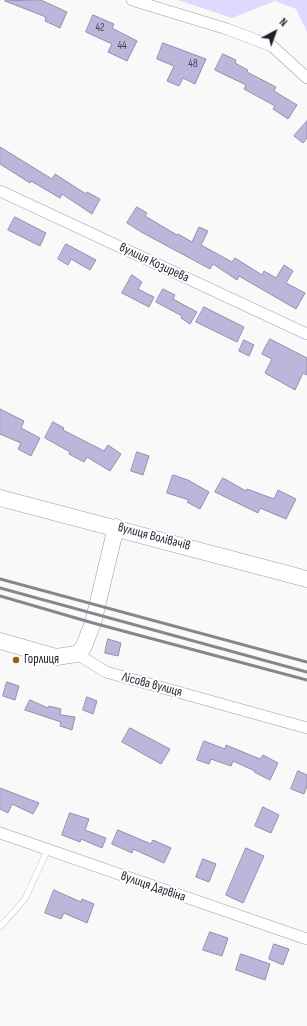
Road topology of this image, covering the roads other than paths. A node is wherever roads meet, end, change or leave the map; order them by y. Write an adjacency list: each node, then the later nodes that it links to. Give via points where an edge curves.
1 (132, 0): 2 (street, via 227,29 272,46)
2 (307, 78)
3 (0, 191): 4 (street, вулиця Козирева)
4 (307, 334)
5 (0, 498): 6 (street, вулиця Волівачів)
6 (116, 527): 7 (street, вулиця Волівачів); 9 (street, via 93,623 83,648)
7 (307, 579)
8 (0, 641): 9 (street, via 56,657)
9 (77, 654): 10 (street, Лісова вулиця, via 106,672)
10 (307, 728)
11 (0, 833): 12 (street, вулиця Дарвіна)
12 (47, 851): 13 (lane, via 25,900); 14 (street, вулиця Дарвіна)
13 (0, 927)
14 (307, 939)

